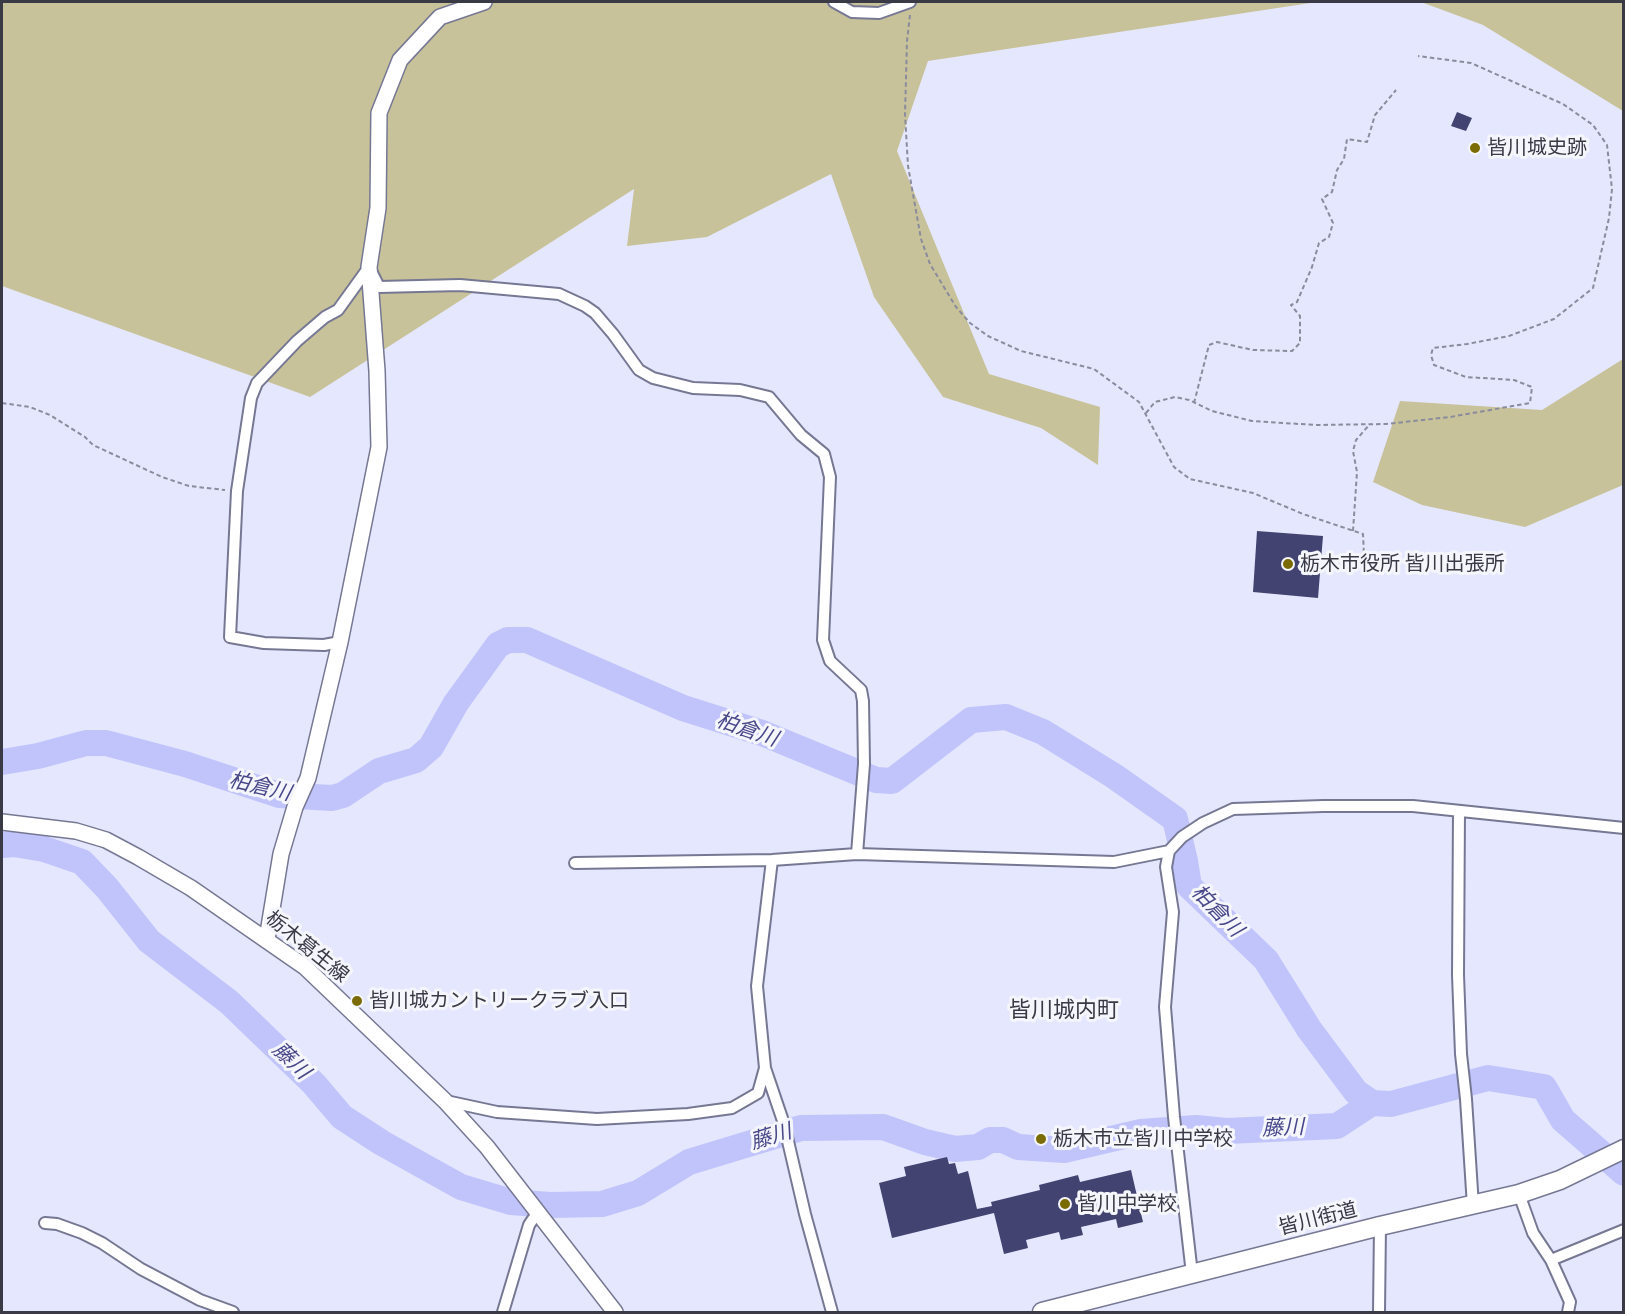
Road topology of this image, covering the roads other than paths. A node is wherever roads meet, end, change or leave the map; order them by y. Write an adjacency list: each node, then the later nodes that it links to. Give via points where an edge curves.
1 (484, 2): 4 (street, via 440,17 400,60 379,113 378,208)
2 (834, 2): 3 (street, via 852,12 879,13)
3 (910, 6)
4 (369, 267): 5 (street, via 379,447); 5 (street, via 338,310 297,341 257,382 251,398 237,491 230,637 264,643); 10 (street, via 379,287 460,285 559,294 594,313 639,370 653,378 693,388 740,390 769,397 801,435 824,454 830,477 823,640 830,661 861,690 863,701 864,765)
5 (340, 642): 13 (street, via 308,778 281,854)
6 (1459, 811): 8 (street); 9 (street, via 1413,806 1233,809 1203,823); 18 (street, via 1459,998)
7 (2, 822): 13 (street, 栃木葛生線, via 76,831 106,840 191,888)
8 (1623, 828)
9 (1169, 851): 10 (street, via 1114,862); 24 (street, via 1166,867 1173,912 1165,1006)
10 (857, 854): 11 (street)
11 (772, 860): 12 (street); 14 (street, via 758,986)
12 (575, 863)
13 (267, 939): 15 (street, 栃木葛生線, via 305,967)
14 (765, 1068): 15 (street, via 758,1093 732,1108 688,1114 597,1119 496,1112); 28 (street, via 788,1138)
15 (445, 1101): 19 (street, 栃木葛生線)
16 (1615, 1154): 17 (main road, 皆川街道)
17 (1520, 1194): 18 (main road, 皆川街道); 23 (street, via 1533,1233)
18 (1473, 1206): 21 (main road, 皆川街道)
19 (539, 1214): 26 (street, via 528,1225); 27 (street, 栃木葛生線)
20 (45, 1223): 25 (street, via 82,1233 200,1300)
21 (1380, 1226): 24 (main road, 皆川街道); 30 (street)
22 (1623, 1230): 23 (street)
23 (1551, 1260): 31 (street, via 1570,1302)
24 (1192, 1274): 29 (main road, 皆川街道)
25 (233, 1312)
26 (503, 1312)
27 (615, 1312)
28 (832, 1312)
29 (1042, 1312)
30 (1379, 1312)
31 (1568, 1312)

